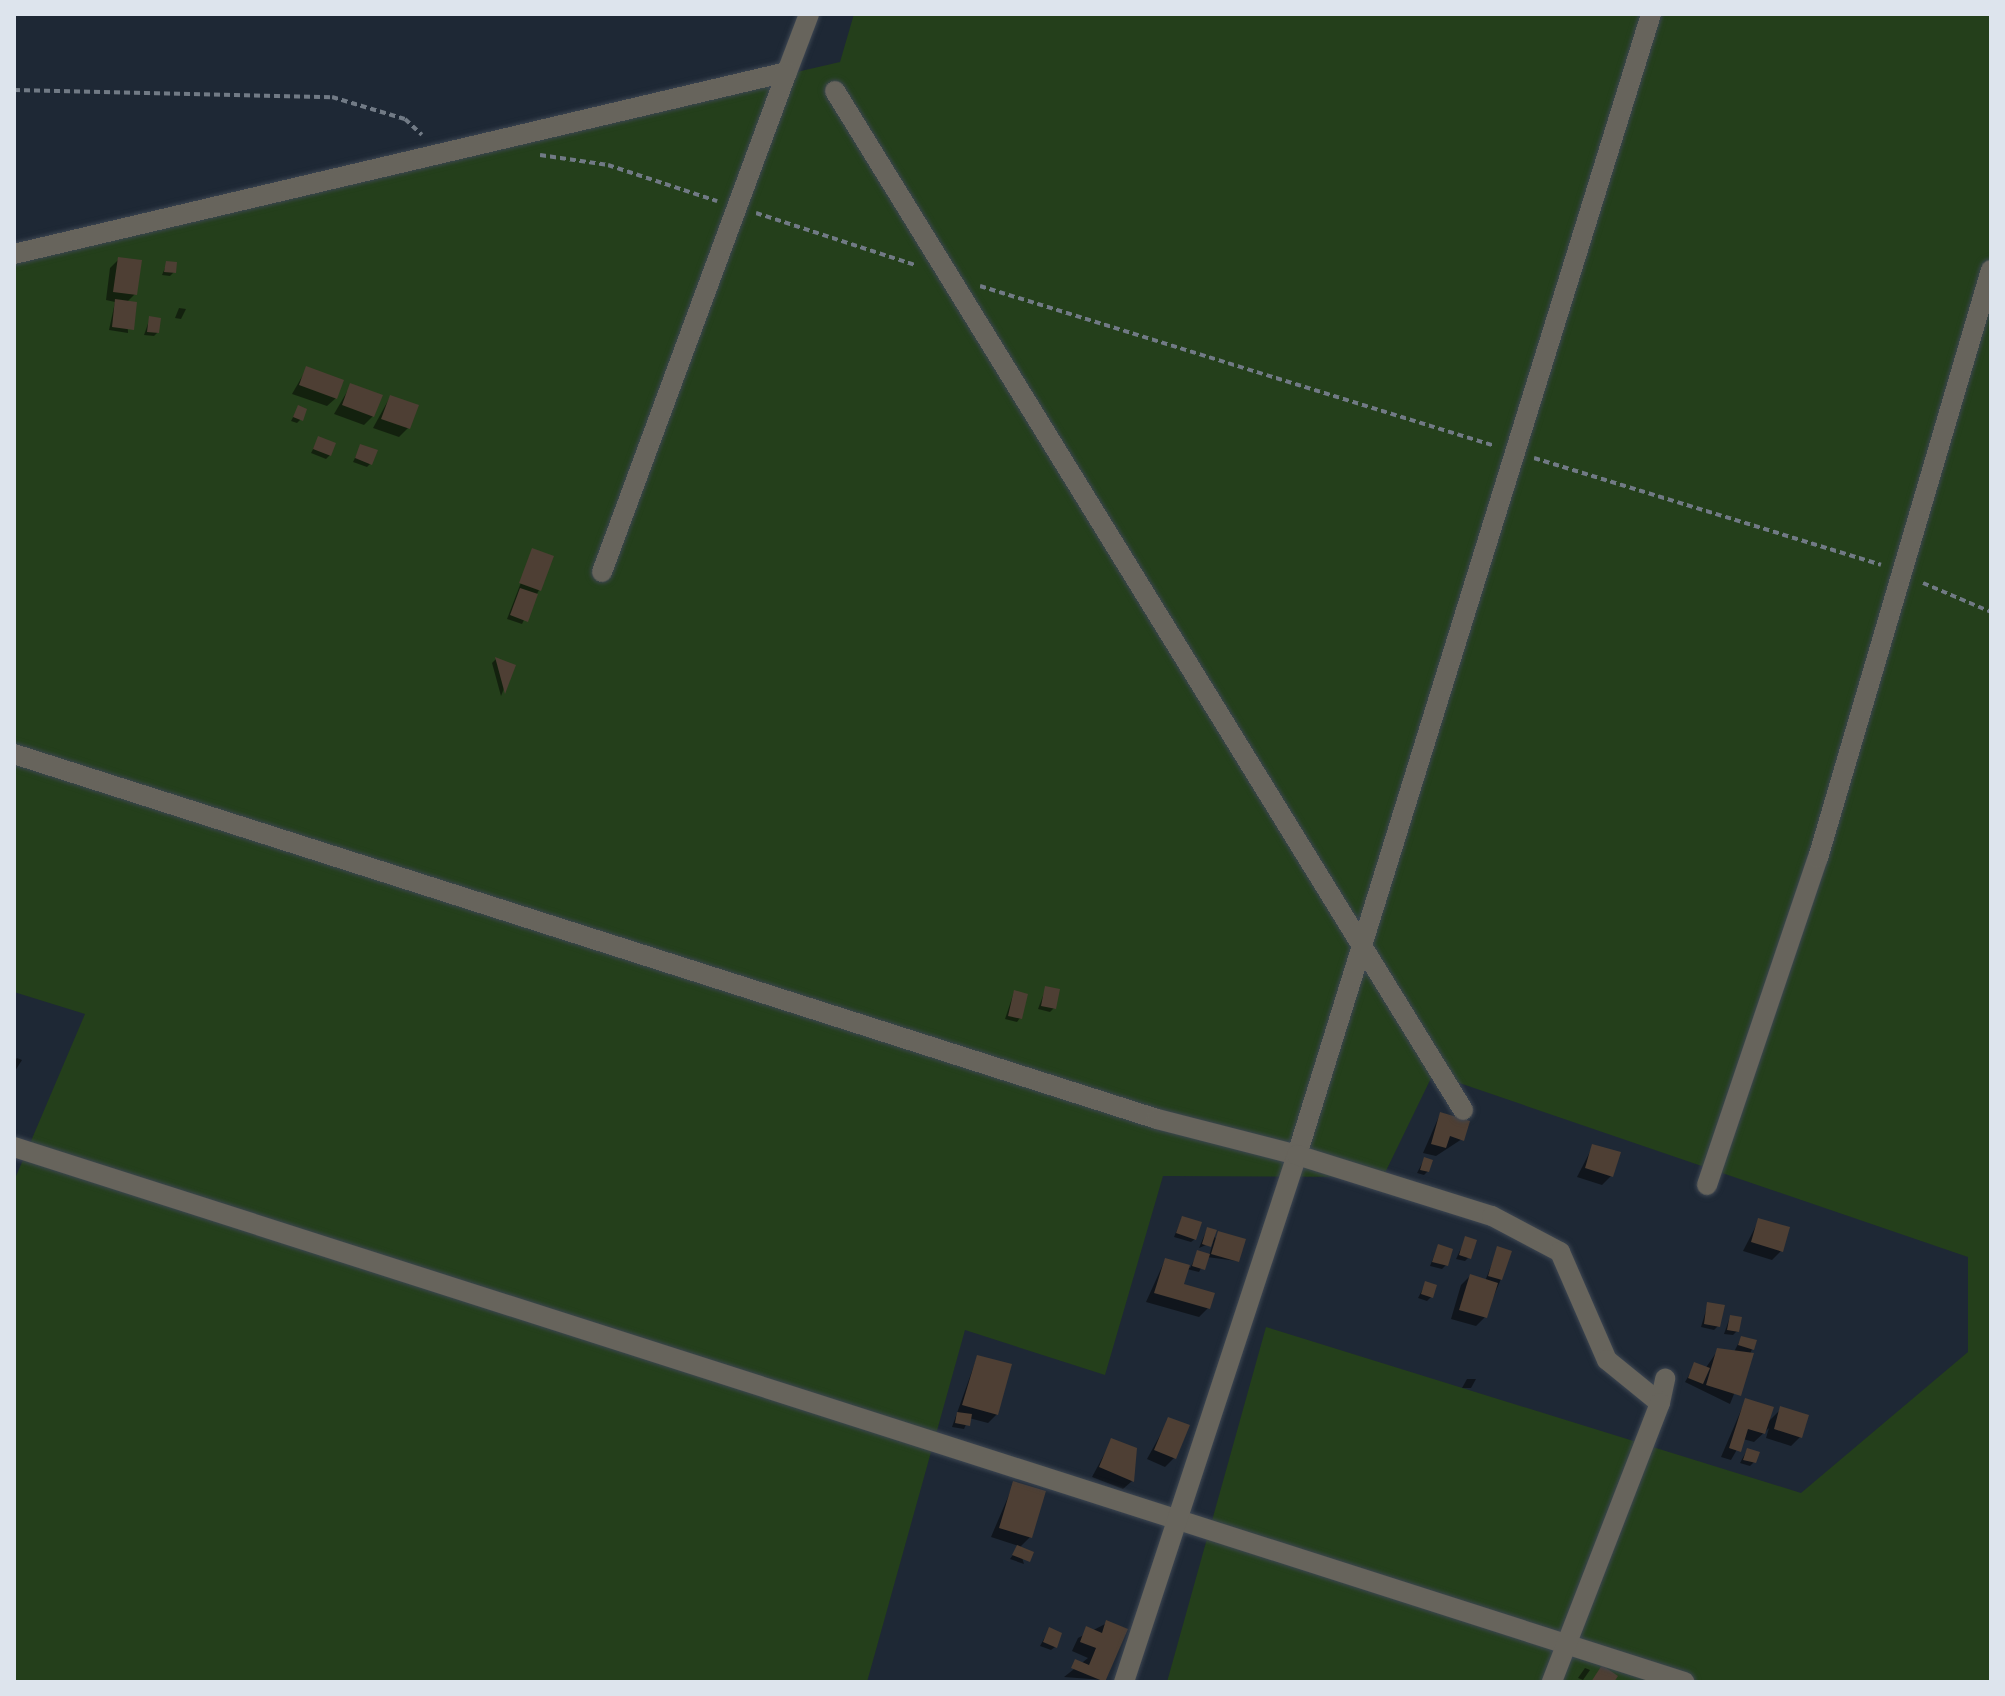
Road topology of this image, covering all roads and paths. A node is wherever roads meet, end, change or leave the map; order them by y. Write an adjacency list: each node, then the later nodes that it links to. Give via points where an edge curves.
1 (809, 14): 3 (street)
2 (1651, 14): 12 (street)
3 (787, 72): 8 (street); 9 (street)
4 (14, 90): 6 (path, via 332,97 405,119)
5 (835, 91): 11 (street)
6 (436, 139)
7 (532, 154): 8 (path, via 608,165)
8 (737, 207): 11 (path); 13 (street)
9 (14, 254)
10 (1991, 270): 14 (street)
11 (950, 276): 12 (path); 17 (street)
12 (1513, 452): 14 (path); 17 (street)
13 (602, 572)
14 (1901, 574): 15 (path); 21 (street, via 1818,858)
15 (1991, 612)
16 (14, 754): 20 (street, via 1157,1119)
17 (1361, 940): 18 (street); 20 (street)
18 (1463, 1110)
19 (14, 1147): 24 (street)
20 (1297, 1155): 23 (street, via 1492,1216 1560,1252 1607,1360); 24 (street)
21 (1707, 1185)
22 (1665, 1379): 23 (street)
23 (1660, 1403): 25 (street)
24 (1177, 1523): 25 (street); 26 (street)
25 (1564, 1644): 27 (street); 28 (street)
26 (1124, 1682)
27 (1552, 1682)
28 (1684, 1682)

